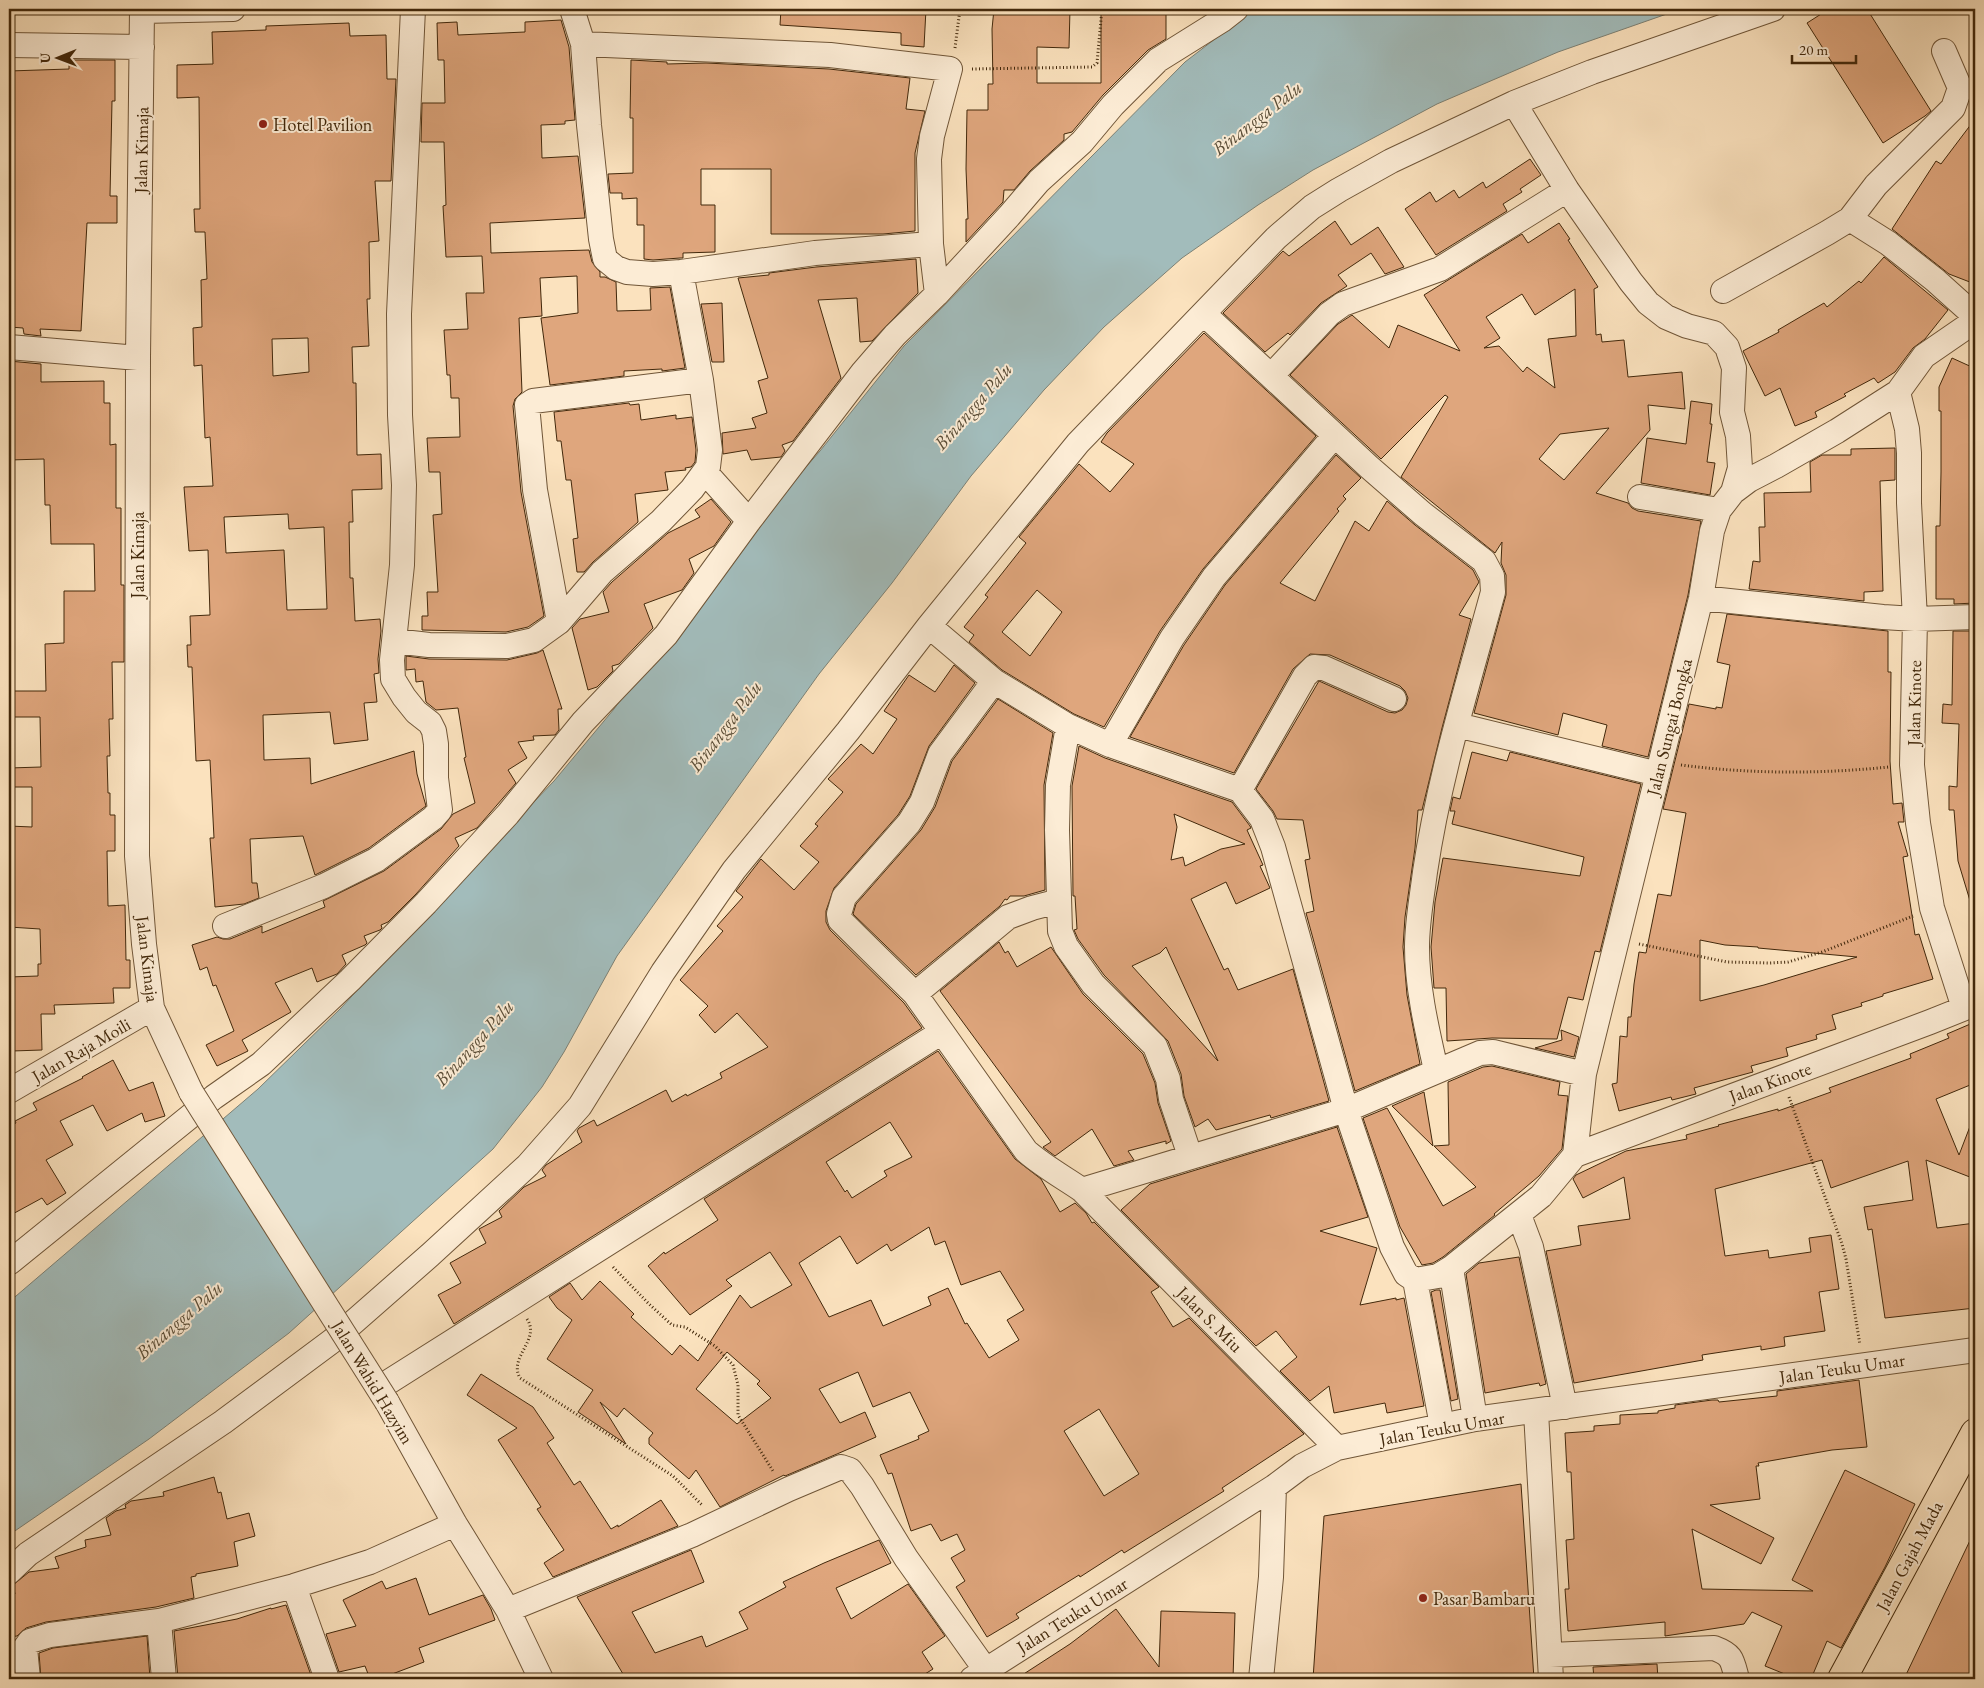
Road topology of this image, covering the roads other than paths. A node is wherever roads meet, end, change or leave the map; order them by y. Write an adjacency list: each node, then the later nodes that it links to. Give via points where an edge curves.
1 (233, 9): 6 (street)
2 (413, 9): 37 (street, via 399,314 404,485 402,565)
3 (572, 9): 7 (street)
4 (1236, 9): 17 (street, via 1158,60 1112,104 1082,142 1039,181)
5 (1773, 9): 11 (street)
6 (142, 10): 9 (street, Jalan Kimaja)
7 (582, 44): 14 (street, via 830,55 950,69 929,159); 15 (street, via 600,239 605,259 627,272)
8 (9, 45): 9 (street)
9 (142, 47): 22 (street, Jalan Kimaja)
10 (1944, 51): 13 (street, via 1960,88 1954,108 1876,185)
11 (1514, 102): 12 (street); 18 (street, via 1391,161 1312,207 1276,238)
12 (1567, 190): 23 (street, via 1440,269 1343,304 1318,325); 28 (street, via 1648,303 1666,317 1714,333 1727,347 1734,368 1732,412 1738,436 1740,468)
13 (1850, 219): 16 (street); 19 (street, via 1888,243)
14 (931, 244): 15 (street, via 815,253); 17 (street)
15 (681, 272): 24 (street)
16 (1722, 291)
17 (937, 294): 31 (street, via 863,372)
18 (1204, 314): 23 (street); 36 (street, via 1078,443)
19 (1975, 316)
20 (1975, 324): 25 (street, via 1924,356)
21 (9, 347): 22 (street)
22 (138, 358): 49 (street, Jalan Kimaja, via 137,856)
23 (1271, 376): 26 (street)
24 (701, 380): 27 (street, via 710,450); 35 (street, via 527,405 534,490)
25 (1898, 392): 28 (street, Jalan Sungai Bongka); 34 (street, Jalan Kinote, via 1908,437)
26 (1334, 436): 40 (street, via 1423,514 1484,561 1492,576 1493,592); 42 (street, via 1214,577 1172,638)
27 (706, 472): 31 (street); 35 (street, via 661,521 602,572)
28 (1734, 492): 30 (street, Jalan Sungai Bongka)
29 (1640, 497): 30 (street)
30 (1719, 510): 32 (street, Jalan Sungai Bongka, via 1712,531)
31 (749, 521): 60 (street, via 666,635 583,722 495,828 350,980 261,1064)
32 (1701, 598): 34 (street); 43 (street, Jalan Sungai Bongka)
33 (1975, 617): 34 (street)
34 (1915, 619): 48 (street, Jalan Kinote, via 1912,765 1918,823 1932,908)
35 (558, 622): 37 (street, via 534,640 508,646)
36 (929, 626): 38 (street); 73 (street, via 734,870 663,972 580,1106 528,1165 332,1341 223,1422 28,1554)
37 (394, 641): 46 (street, via 393,678 416,712 430,723 436,738 439,813 376,860 324,886)
38 (994, 681): 41 (street); 47 (street, Jalan S. Miu, via 940,754 922,802 909,822 852,885 840,905 840,920)
39 (1394, 699): 44 (street, via 1324,668 1314,667)
40 (1457, 725): 43 (street); 51 (street, via 1431,831 1417,946 1425,1018)
41 (1068, 726): 42 (street); 45 (street, via 1058,785)
42 (1110, 745): 44 (street)
43 (1659, 768): 52 (street, Jalan Sungai Bongka)
44 (1240, 790): 55 (street, via 1262,818 1273,847)
45 (1059, 902): 47 (street, via 1008,917); 57 (street, via 1060,931 1080,968 1154,1046 1168,1079 1171,1099)
46 (225, 926)
47 (915, 994): 50 (street, Jalan S. Miu)
48 (1970, 1006): 56 (street, Jalan Kinote)
49 (152, 1008): 53 (street, Jalan Raja Moili); 54 (street, Jalan Kimaja)
50 (942, 1032): 58 (street, Jalan S. Miu, via 1026,1150); 64 (street, via 596,1249)
51 (1436, 1070): 52 (street, via 1480,1052 1493,1052); 55 (street)
52 (1584, 1074): 56 (street, Jalan Sungai Bongka)
53 (9, 1091)
54 (191, 1092): 64 (street, Jalan Wahid Hazyim, bridge)
55 (1346, 1110): 57 (street); 62 (street, via 1392,1247 1406,1274)
56 (1574, 1154): 59 (street, via 1541,1196)
57 (1190, 1156): 58 (street)
58 (1082, 1190): 70 (street, Jalan S. Miu)
59 (1519, 1214): 61 (street); 65 (street, via 1531,1247)
60 (9, 1263)
61 (1451, 1268): 62 (street, via 1438,1276); 67 (street)
62 (1415, 1280): 68 (street)
63 (1975, 1350): 65 (street, Jalan Teuku Umar)
64 (383, 1395): 72 (street, Jalan Wahid Hazyim)
65 (1565, 1407): 66 (street, Jalan Teuku Umar)
66 (1536, 1412): 67 (street, Jalan Teuku Umar); 77 (street)
67 (1475, 1419): 68 (street, Jalan Teuku Umar)
68 (1442, 1426): 70 (street, Jalan Teuku Umar)
69 (1975, 1433): 86 (highway, Jalan Gajah Mada)
70 (1337, 1448): 71 (street, Jalan Teuku Umar, via 1302,1466)
71 (1274, 1487): 78 (street, Jalan Teuku Umar); 83 (street, via 1271,1577)
72 (455, 1524): 74 (street, via 370,1562); 75 (street, Jalan Wahid Hazyim)
73 (9, 1572)
74 (294, 1586): 76 (street); 81 (street)
75 (508, 1610): 78 (street, via 692,1535 842,1467 850,1470 862,1486); 82 (street, Jalan Wahid Hazyim)
76 (159, 1621): 79 (street, via 50,1635 30,1641 26,1648); 80 (street)
77 (1550, 1654): 84 (street); 85 (street, via 1714,1648 1726,1652 1733,1662)
78 (978, 1674)
79 (28, 1679)
80 (164, 1679)
81 (327, 1679)
82 (541, 1679)
83 (1261, 1679)
84 (1551, 1679)
85 (1737, 1679)
86 (1842, 1679)

